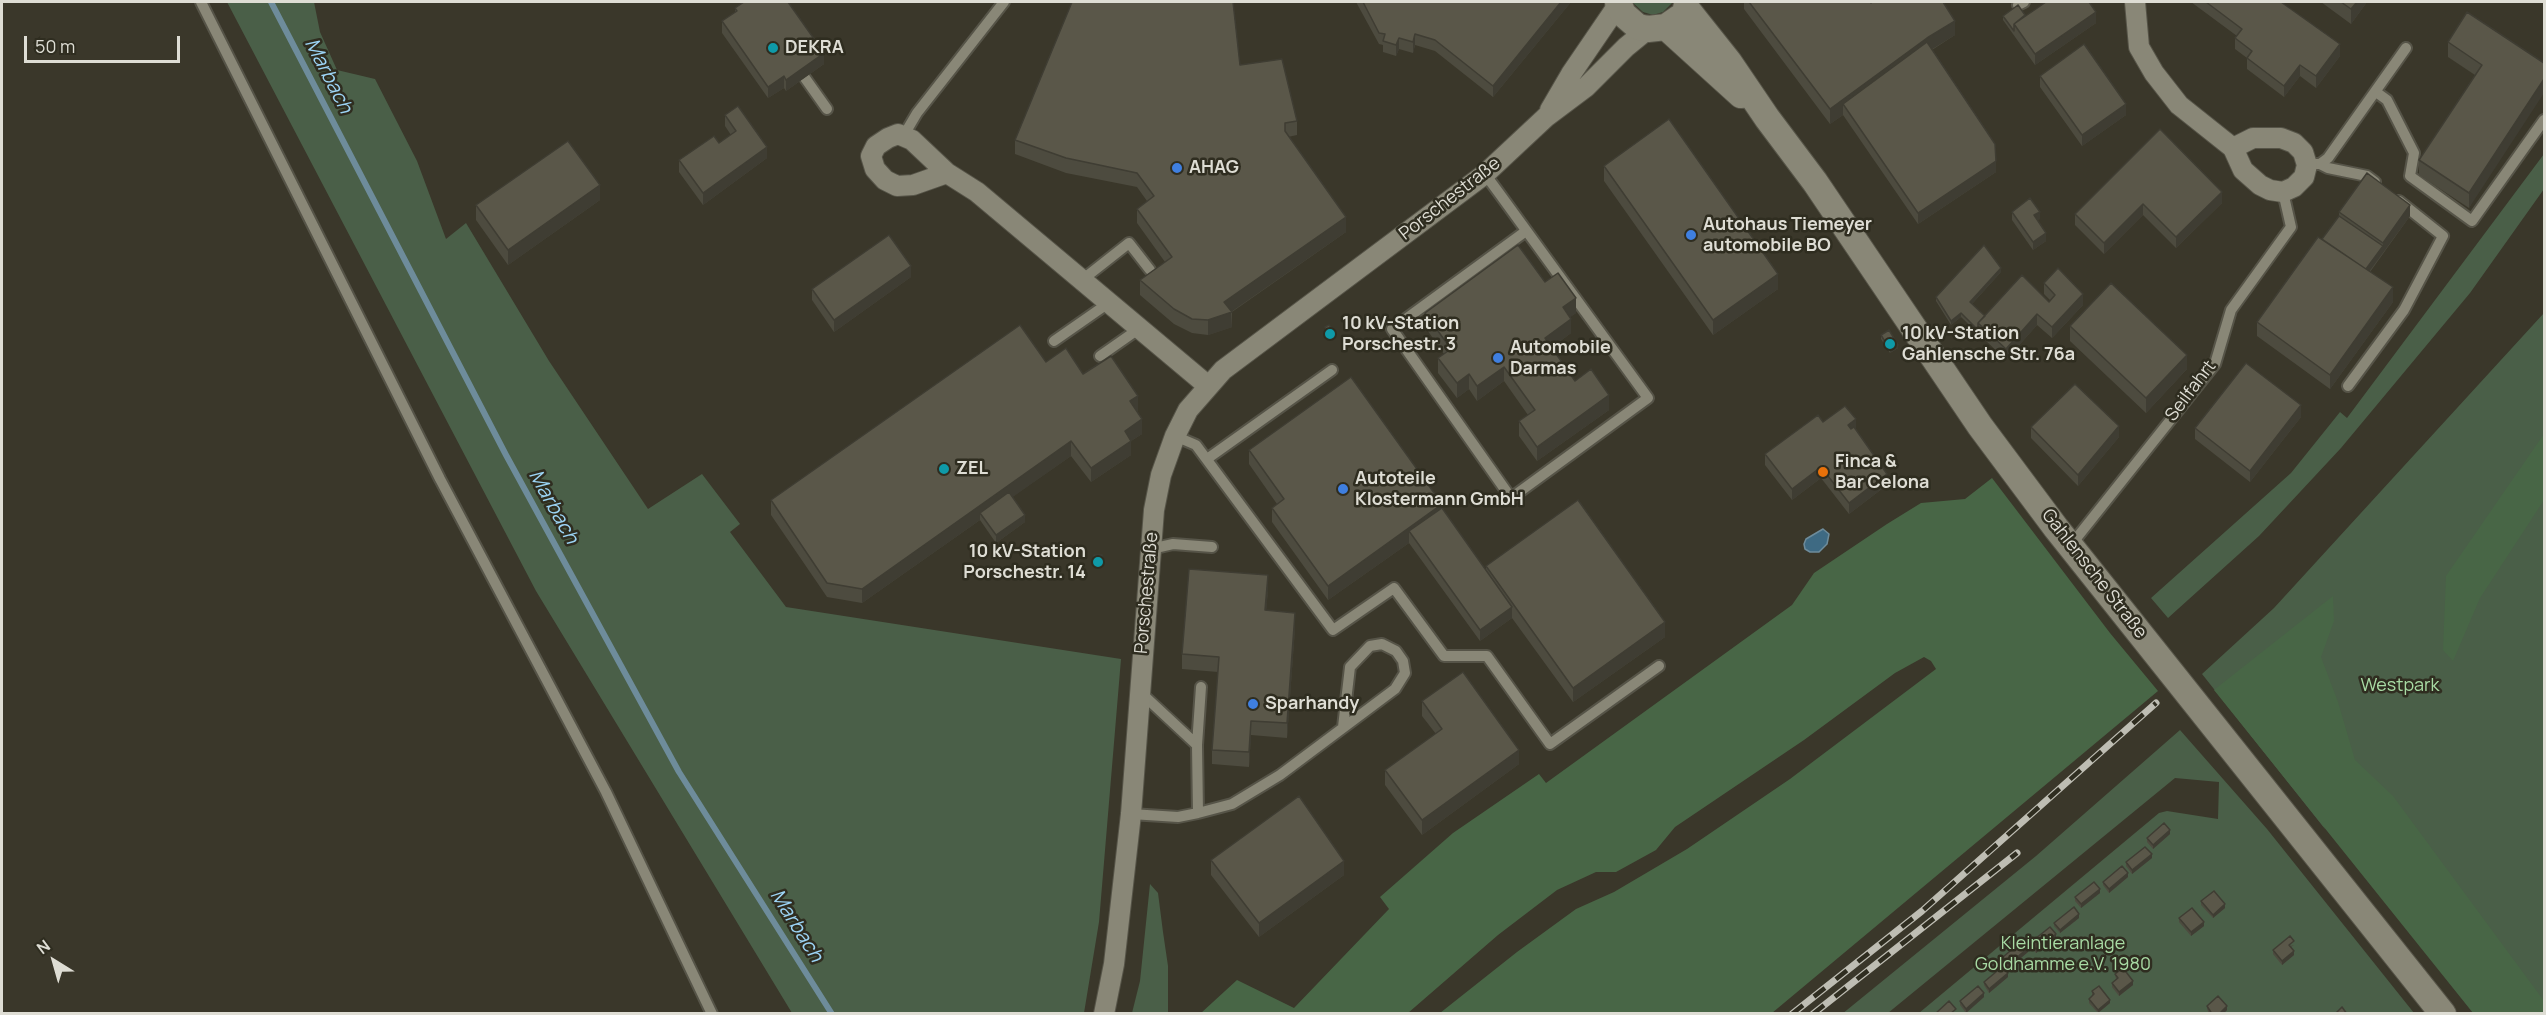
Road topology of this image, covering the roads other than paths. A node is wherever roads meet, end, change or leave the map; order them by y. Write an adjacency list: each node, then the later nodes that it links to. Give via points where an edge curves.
1 (201, 2): 42 (lane, via 440,479 606,792)
2 (1004, 2): 14 (lane)
3 (2134, 2): 15 (street, via 2139,47 2154,73 2179,105)
4 (1618, 3): 6 (street, Gahlensche Straße, via 1629,21); 11 (street, Porschestraße)
5 (1687, 5): 6 (street, Gahlensche Straße, via 1677,19); 12 (street, Gahlensche Straße)
6 (1657, 28): 11 (street, Porschestraße, via 1626,46 1586,87); 12 (street, Gahlensche Straße)
7 (2406, 48): 9 (lane)
8 (805, 78): 10 (lane)
9 (2376, 92): 13 (lane, via 2387,100 2414,153 2410,176 2472,221); 16 (lane, via 2328,158)
10 (826, 109)
11 (1546, 117): 18 (street, Porschestraße)
12 (1767, 118): 32 (street, Gahlensche Straße, via 1815,182 1980,426)
13 (2544, 120)
14 (904, 135): 17 (street); 17 (street, via 888,138 876,146 871,156 875,169 885,180 897,186 912,186)
15 (2233, 148): 16 (street, via 2253,138 2281,138 2294,143); 19 (street, via 2243,170 2260,185)
16 (2314, 165): 19 (street, via 2294,187); 29 (lane, via 2367,176 2443,236 2404,310)
17 (947, 173): 22 (street, via 976,192)
18 (1485, 174): 20 (lane); 28 (street, Porschestraße, via 1241,354)
19 (2283, 192): 32 (lane, Seilfahrt, via 2291,227 2231,310 2215,364)
20 (1526, 231): 20 (lane, via 1648,398 1511,498 1392,329)
21 (1150, 270): 22 (lane, via 1129,243)
22 (1082, 280): 23 (street)
23 (1110, 302): 24 (street); 25 (lane)
24 (1140, 328): 26 (lane); 28 (street)
25 (1054, 341)
26 (1100, 356)
27 (1332, 370): 31 (lane)
28 (1208, 385): 30 (street, Porschestraße, via 1188,410)
29 (2348, 386)
30 (1175, 436): 31 (lane, via 1196,445); 34 (street, Porschestraße, via 1154,510)
31 (1207, 459): 35 (lane, via 1333,630 1395,588 1444,656 1487,656 1550,744)
32 (2071, 545): 44 (street, Gahlensche Straße)
33 (1212, 547): 34 (lane, via 1173,544)
34 (1151, 549): 37 (street, Porschestraße)
35 (1659, 666)
36 (1201, 687): 39 (lane)
37 (1139, 691): 39 (lane); 41 (street, Porschestraße)
38 (1344, 727): 38 (lane, via 1395,689 1405,673 1396,651 1382,644 1370,646 1350,667); 40 (lane, via 1280,776 1233,804)
39 (1197, 745): 40 (lane)
40 (1198, 813): 41 (lane, via 1178,817)
41 (1131, 814): 43 (street, Porschestraße)
42 (712, 1014)
43 (1104, 1014)
44 (2443, 1014)

